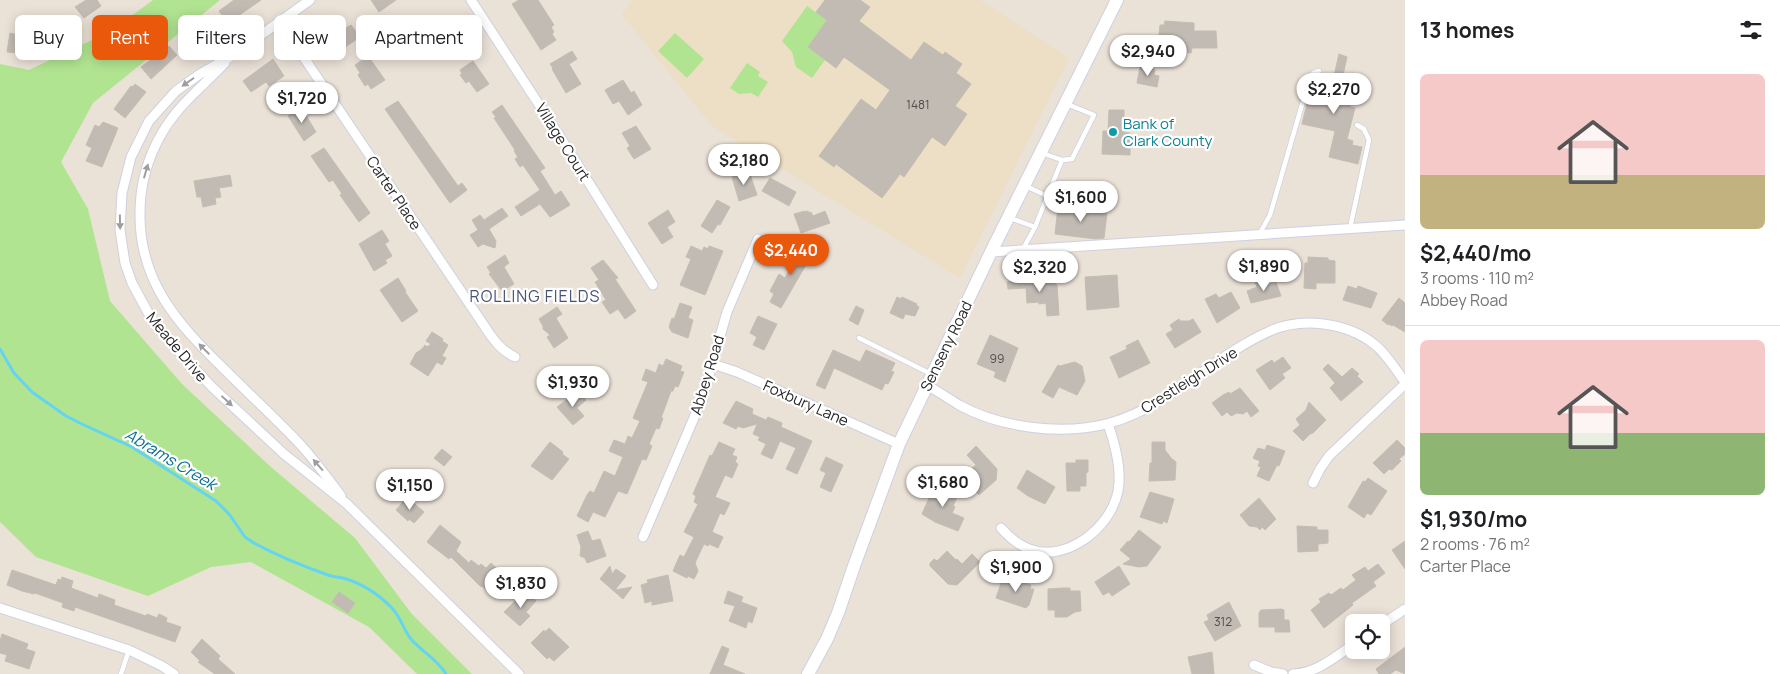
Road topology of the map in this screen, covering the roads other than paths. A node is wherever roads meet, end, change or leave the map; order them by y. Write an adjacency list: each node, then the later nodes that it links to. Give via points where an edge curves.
1 (310, 0): 4 (street, Meade Drive)
2 (471, 0): 23 (street, Village Court)
3 (1117, 0): 9 (main road, Senseny Road)
4 (290, 15)
5 (225, 60): 32 (street, Meade Drive, one-way to 32, via 176,91 149,121 139,139 122,192 120,230 126,263 140,301 169,341 212,387 284,454)
6 (227, 60): 32 (street, Meade Drive, one-way to 6, via 298,442 191,337 161,296 147,262 142,243 140,206 153,151 178,110)
7 (306, 60): 25 (street, Carter Place, via 487,330 499,347)
8 (1319, 71): 19 (lane, via 1310,77 1270,215)
9 (1065, 104): 11 (main road, Senseny Road); 12 (lane, via 1094,115 1072,159)
10 (1357, 125): 18 (lane, via 1364,129 1369,140)
11 (1041, 153): 12 (lane); 13 (main road, Senseny Road)
12 (1062, 160): 14 (lane)
13 (1024, 186): 14 (lane); 15 (main road, Senseny Road)
14 (1047, 196): 17 (lane)
15 (1009, 217): 17 (lane); 22 (main road, Senseny Road)
16 (1405, 225): 18 (street)
17 (1035, 227): 21 (lane)
18 (1349, 229): 19 (street)
19 (1260, 234): 21 (street)
20 (758, 239): 26 (street, Abbey Road, via 727,312)
21 (1022, 250): 22 (street)
22 (992, 252): 27 (main road, Senseny Road)
23 (652, 285)
24 (859, 338): 27 (lane)
25 (515, 357)
26 (713, 364): 30 (street, Foxbury Lane); 34 (street, Abbey Road, via 702,399)
27 (929, 380): 29 (street, Crestleigh Drive, via 960,405 1015,424 1070,430); 30 (main road, Senseny Road)
28 (1405, 383): 29 (street, Crestleigh Drive, via 1386,355 1362,336 1333,326 1294,324 1269,331 1146,409); 31 (street, via 1329,456)
29 (1108, 424): 33 (street, via 1116,455 1118,492 1109,514 1099,527 1075,545 1051,552 1029,549)
30 (899, 444): 44 (main road, Senseny Road, via 838,613)
31 (1313, 483)
32 (346, 504): 43 (street, Meade Drive)
33 (1001, 528)
34 (643, 537)
35 (0, 608): 38 (street)
36 (1405, 609): 37 (street)
37 (1390, 619)
38 (129, 650): 41 (lane); 42 (street)
39 (1345, 650): 46 (street, via 1322,666)
40 (1254, 665): 45 (street)
41 (121, 674)
42 (174, 674)
43 (519, 674)
44 (808, 674)
45 (1282, 674)
46 (1293, 674)

